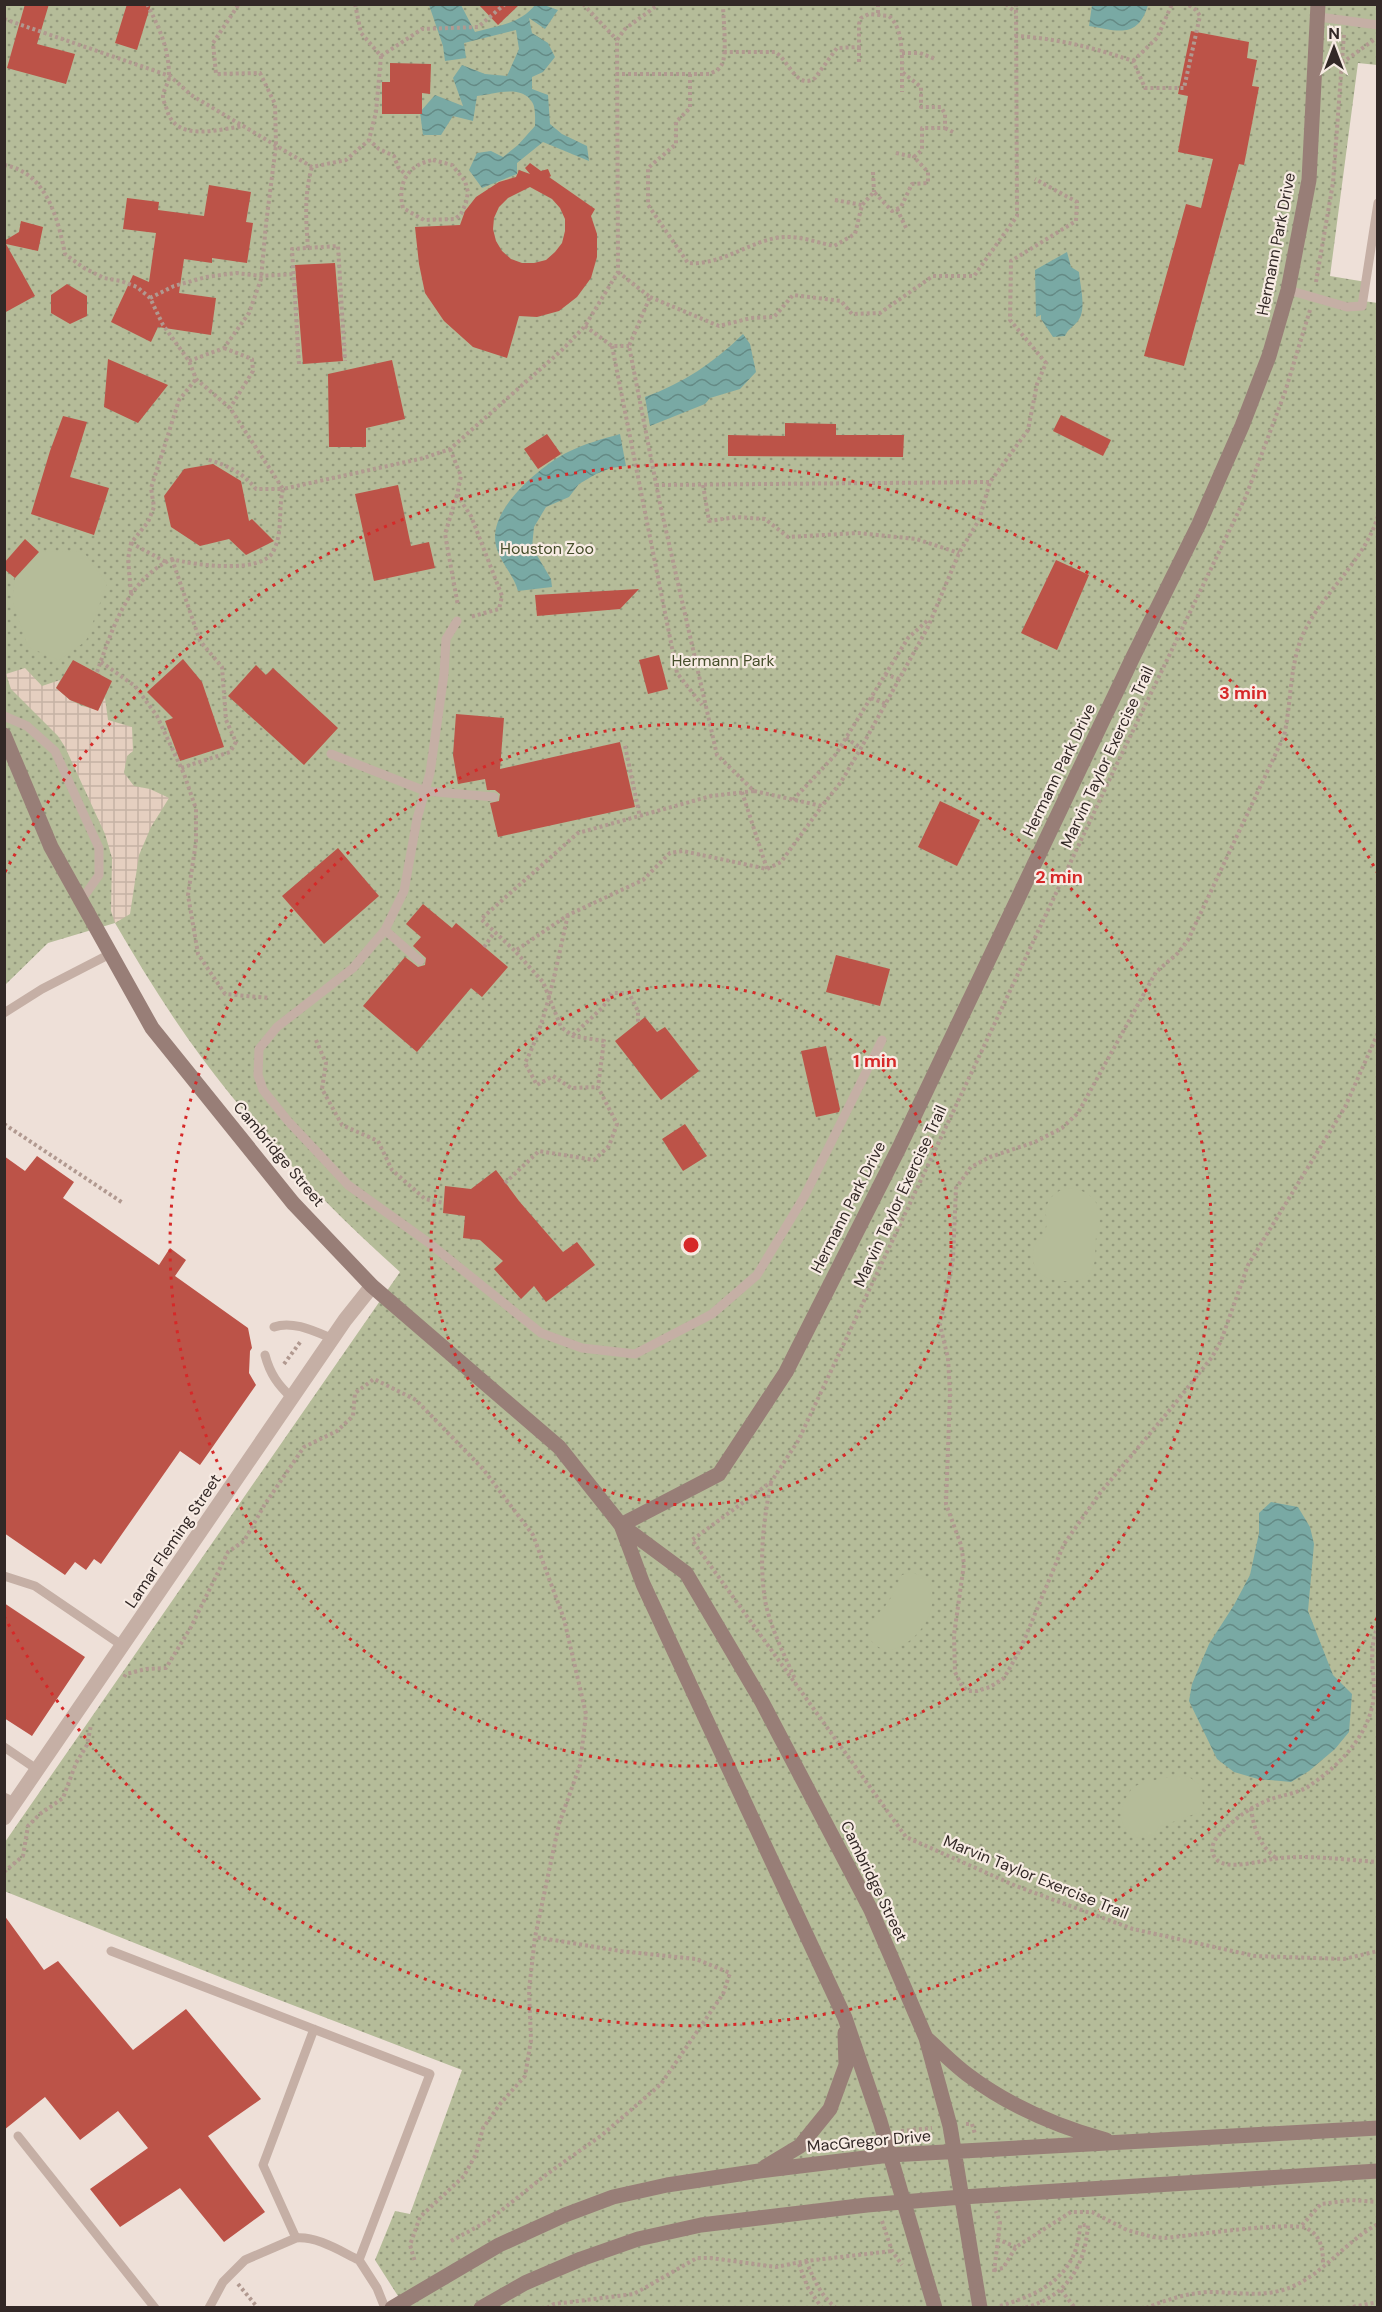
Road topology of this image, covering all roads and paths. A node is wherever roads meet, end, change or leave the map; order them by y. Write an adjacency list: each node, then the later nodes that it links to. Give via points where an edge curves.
1 (147, 4): 33 (path, via 162,33)
2 (239, 4): 39 (path, via 213,43 216,74 260,72 274,104)
3 (355, 4): 25 (path, via 360,33)
4 (505, 4): 25 (path, via 478,27 422,29)
5 (583, 4): 21 (path)
6 (658, 4): 21 (path)
7 (723, 4): 23 (path)
8 (878, 4): 15 (path)
9 (1006, 4): 14 (path)
10 (1016, 4): 14 (path)
11 (1172, 4): 27 (path, via 1157,38)
12 (1187, 4): 27 (path, via 1200,16 1184,88 1145,88)
13 (1318, 11): 17 (lane); 57 (street, Hermann Park Drive, via 1309,180)
14 (1016, 13): 19 (path)
15 (878, 14): 22 (path, via 860,20); 24 (path, via 893,20)
16 (4, 19): 33 (path)
17 (1344, 20): 18 (lane); 29 (path, Marvin Taylor Exercise Trail)
18 (1377, 25)
19 (1015, 36): 27 (path, via 1090,47); 58 (path, via 1017,216 974,276 933,276 880,313 852,314 841,301 793,295 774,317 718,326)
20 (1377, 36): 29 (path)
21 (617, 40): 31 (path)
22 (859, 46): 23 (path, via 837,48 814,78 806,82 775,52); 28 (path)
23 (724, 52): 32 (path, via 715,71)
24 (902, 53): 26 (path, via 920,53); 30 (path)
25 (381, 56): 38 (path)
26 (934, 59)
27 (1134, 61)
28 (859, 62)
29 (1342, 64): 60 (path, Marvin Taylor Exercise Trail, via 1334,183)
30 (902, 72): 34 (path); 36 (path, via 920,86 921,108 941,107)
31 (616, 74): 32 (path); 54 (path)
32 (690, 74): 50 (path, via 690,108 676,122 676,144 648,168 648,204 688,263 702,264 787,237 834,246 855,234)
33 (170, 76): 35 (path, via 191,94); 35 (path, via 163,97 169,120 181,130)
34 (902, 92)
35 (246, 126): 39 (path)
36 (945, 128): 37 (path); 41 (path, via 922,128 922,150)
37 (955, 133)
38 (369, 140): 43 (path, via 346,160); 45 (path, via 394,156)
39 (276, 145): 43 (path); 56 (path)
40 (896, 153): 41 (path)
41 (914, 157): 51 (path, via 928,172 928,183 912,184)
42 (4, 165): 59 (path, via 16,167 33,178 46,193 66,254 94,273 137,288)
43 (312, 167): 53 (path, via 305,207)
44 (873, 172): 47 (path)
45 (406, 175): 45 (path, via 423,162 443,161 452,165 465,181 468,192 461,214 455,219 424,220 403,208 401,185)
46 (1035, 178): 72 (path, via 1077,202 1076,221 1011,261 1010,320 1046,363 1036,384 1028,430)
47 (874, 192): 50 (path); 51 (path, via 892,211)
48 (835, 200): 50 (path)
49 (1377, 203): 60 (lane, via 1362,306 1347,307)
50 (862, 205)
51 (897, 209): 52 (path)
52 (907, 230)
53 (308, 248): 55 (path, via 292,249); 66 (path, via 338,246)
54 (618, 272): 58 (path); 61 (path)
55 (294, 274): 56 (path); 67 (path)
56 (261, 276): 59 (path, via 236,273 206,277); 64 (path, via 249,313)
57 (1288, 290): 60 (lane); 136 (street, Hermann Park Drive, via 1269,356 1199,524 899,1148 786,1372 718,1474)
58 (651, 297): 63 (path)
59 (150, 298): 65 (path, via 163,325)
60 (1313, 298): 135 (path, Marvin Taylor Exercise Trail, via 1285,392 1246,496 798,1441)
61 (585, 326): 62 (path); 70 (path)
62 (612, 346): 63 (path); 91 (path, via 677,673)
63 (629, 346): 73 (path)
64 (224, 348): 65 (path); 69 (path, via 252,359 253,371)
65 (189, 361): 68 (path)
66 (345, 361)
67 (299, 364)
68 (196, 379): 69 (path); 78 (path, via 179,400 151,488 154,507 148,522)
69 (230, 408): 75 (path)
70 (450, 449): 75 (path); 76 (path, via 461,477)
71 (206, 459): 75 (path, via 245,475 256,489)
72 (990, 482): 74 (path); 79 (path, via 979,520)
73 (656, 485): 74 (path); 91 (path)
74 (703, 485): 79 (path, via 709,521 736,517 765,519 788,537 858,533 916,538)
75 (283, 489): 80 (path, via 278,538 274,553 264,561 215,565)
76 (457, 495): 84 (path, via 445,534 458,605); 84 (path, via 471,516 502,596 499,609)
77 (1377, 516): 119 (path, via 1373,532 1354,562 1305,629 1295,660 1284,736 1188,940 1156,972 1078,1113 1062,1128 1035,1142 971,1167 956,1188 953,1259 940,1325 948,1358 950,1393 946,1504 964,1564 954,1635 955,1672 968,1690 990,1687 1004,1678 1020,1650 1064,1544 1100,1492 1212,1357 1248,1265 1345,1107)
78 (131, 543): 81 (path); 82 (path)
79 (959, 553): 83 (path)
80 (172, 559): 81 (path); 98 (path, via 200,641 222,667 226,720 236,742 230,752)
81 (166, 562): 82 (path, via 143,578)
82 (131, 594): 85 (path, via 114,624)
83 (932, 616): 87 (path, via 908,638); 88 (path)
84 (457, 621): 99 (lane, via 446,639)
85 (101, 662): 86 (path); 98 (path, via 141,693 157,716)
86 (97, 672)
87 (885, 675): 88 (path); 89 (path)
88 (899, 679): 90 (path)
89 (871, 698): 90 (path); 94 (path)
90 (886, 704): 96 (path)
91 (705, 708): 100 (path, via 717,754)
92 (4, 716): 107 (lane, via 27,726 55,751 99,848 99,875)
93 (4, 735): 107 (street, Cambridge Street, via 51,847)
94 (846, 738): 96 (path); 103 (path)
95 (625, 746): 105 (path)
96 (861, 748): 104 (path)
97 (331, 754): 99 (lane)
98 (181, 768): 115 (path, via 195,809 196,842 188,895 198,954 225,994)
99 (425, 791): 102 (lane); 109 (lane, via 404,891)
100 (754, 791): 101 (path); 103 (path)
101 (742, 792): 105 (path, via 711,796); 106 (path)
102 (494, 797)
103 (794, 800): 104 (path)
104 (822, 806): 106 (path, via 782,862)
105 (640, 817): 110 (path, via 578,833 481,919)
106 (767, 868): 108 (path, via 683,850 670,853 643,880)
107 (80, 902): 113 (street, Cambridge Street)
108 (568, 915): 112 (path); 116 (path)
109 (385, 930): 114 (lane); 122 (lane, via 353,968 277,1027 259,1049 258,1075 263,1090 348,1185 429,1243 541,1333 582,1348 635,1354 712,1314 757,1275 804,1197)
110 (494, 933): 111 (path); 112 (path)
111 (484, 947)
112 (515, 951): 116 (path, via 543,982)
113 (110, 954): 117 (lane); 128 (street, Cambridge Street, via 152,1028 293,1203)
114 (420, 960)
115 (269, 998)
116 (548, 998): 120 (path, via 561,1027); 123 (path, via 535,1044 525,1063 532,1078 537,1085 553,1076 570,1088)
117 (4, 1013)
118 (638, 1022): 120 (path, via 638,1011 629,993 613,993)
119 (1377, 1033)
120 (573, 1036): 123 (path, via 604,1041)
121 (316, 1040): 127 (path, via 326,1063 322,1089 342,1125 378,1141 392,1170 425,1199)
122 (882, 1040)
123 (598, 1088): 125 (path, via 617,1124 609,1146 594,1160 539,1151)
124 (4, 1124): 126 (path)
125 (505, 1183)
126 (123, 1203)
127 (444, 1203)
128 (372, 1286): 130 (street, Lamar Fleming Street); 136 (street, Cambridge Street, via 559,1447)
129 (274, 1327): 130 (lane, via 282,1324 306,1328)
130 (333, 1339): 134 (street, Lamar Fleming Street)
131 (301, 1340): 133 (path)
132 (265, 1355): 134 (lane, via 276,1383)
133 (283, 1366)
134 (292, 1398): 139 (street, Lamar Fleming Street)
135 (771, 1482): 141 (path, Marvin Taylor Exercise Trail, via 764,1516 765,1601); 141 (path, Marvin Taylor Exercise Trail, via 692,1540)
136 (621, 1525): 154 (street, Cambridge Street, via 643,1584); 156 (street, Cambridge Street, via 686,1573 762,1702 871,1910)
137 (4, 1576): 139 (lane, via 35,1586)
138 (1377, 1625): 146 (path, via 1371,1651 1373,1708 1355,1743 1307,1788)
139 (123, 1646): 144 (street, Lamar Fleming Street)
140 (120, 1683): 151 (path, via 126,1674 166,1668 228,1552 244,1541 304,1447 337,1431 353,1416 355,1393 374,1379 416,1400 483,1469 533,1535 564,1619 586,1714 580,1765 560,1824)
141 (798, 1686): 153 (path, Marvin Taylor Exercise Trail, via 906,1837 1016,1886 1133,1929 1255,1956 1344,1959)
142 (97, 1718): 150 (path, via 63,1798 28,1826 23,1856)
143 (4, 1747): 144 (lane)
144 (38, 1770): 145 (street, Lamar Fleming Street)
145 (10, 1799): 147 (street, Lamar Fleming Street)
146 (1251, 1808): 148 (path, via 1258,1838); 148 (path, via 1214,1840 1214,1858 1230,1864)
147 (4, 1818)
148 (1277, 1859): 149 (path)
149 (1377, 1862)
150 (4, 1872)
151 (535, 1937): 177 (path, via 696,1959 730,1973 723,1994 661,2084 602,2135 488,2221); 182 (path, via 529,1990 531,2040 525,2076 483,2128 476,2154 464,2176 420,2217 410,2245)
152 (111, 1951): 155 (lane)
153 (1377, 1951)
154 (845, 2018): 159 (street, Cambridge Street); 165 (street, via 846,2065 830,2109 800,2146)
155 (314, 2028): 175 (lane, via 263,2164); 180 (lane, via 430,2074)
156 (926, 2038): 157 (street, Cambridge Street); 161 (street, via 967,2075 1014,2105 1064,2128)
157 (950, 2126): 159 (path); 162 (path, via 972,2124); 163 (street, Cambridge Street)
158 (1377, 2128): 161 (street, MacGregor Drive)
159 (883, 2133): 164 (street, Cambridge Street)
160 (18, 2136): 192 (lane)
161 (1117, 2143): 162 (street, MacGregor Drive)
162 (979, 2150): 163 (street, MacGregor Drive)
163 (955, 2151): 164 (street, MacGregor Drive); 168 (street, Cambridge Street)
164 (890, 2155): 165 (street, MacGregor Drive); 169 (street, Cambridge Street)
165 (759, 2171): 196 (street, MacGregor Drive, via 667,2185 613,2197 575,2211 499,2245)
166 (1377, 2171): 167 (street)
167 (992, 2196): 168 (street); 176 (path, via 1000,2223)
168 (962, 2197): 169 (street); 202 (street, Cambridge Street)
169 (904, 2201): 171 (street); 201 (street, Cambridge Street)
170 (1377, 2202): 173 (path, via 1320,2204)
171 (878, 2204): 174 (path); 197 (street, via 700,2225 638,2239 525,2283)
172 (1377, 2224): 184 (path)
173 (1302, 2225): 178 (path, via 1165,2238 1127,2230 1092,2212 1071,2212); 184 (path, via 1318,2237)
174 (884, 2230)
175 (296, 2238): 180 (lane, via 304,2237); 186 (lane, via 245,2260)
176 (998, 2239): 178 (path); 185 (path)
177 (451, 2241)
178 (1016, 2247): 185 (path, via 1002,2268)
179 (892, 2252): 181 (path)
180 (359, 2260): 195 (lane)
181 (806, 2261): 183 (path); 200 (path, via 816,2284)
182 (415, 2262)
183 (798, 2263): 198 (path, via 776,2267 697,2258 634,2294); 199 (path, via 808,2288)
184 (1323, 2265): 205 (path, via 1283,2290 1266,2294 1206,2292 1169,2298)
185 (994, 2270): 187 (path)
186 (230, 2274): 193 (lane); 194 (path)
187 (994, 2278)
188 (1061, 2290): 191 (path, via 1078,2266 1088,2225 1080,2225 1076,2250 1057,2279 1032,2296); 203 (path); 204 (path)
189 (997, 2296): 191 (path)
190 (1377, 2302): 206 (path)
191 (1000, 2306)
192 (155, 2307)
193 (209, 2307)
194 (258, 2307)
195 (385, 2307)
196 (392, 2307)
197 (481, 2307)
198 (547, 2307)
199 (822, 2307)
200 (836, 2307)
201 (935, 2307)
202 (980, 2307)
203 (1024, 2307)
204 (1075, 2307)
205 (1146, 2307)
206 (1347, 2307)

